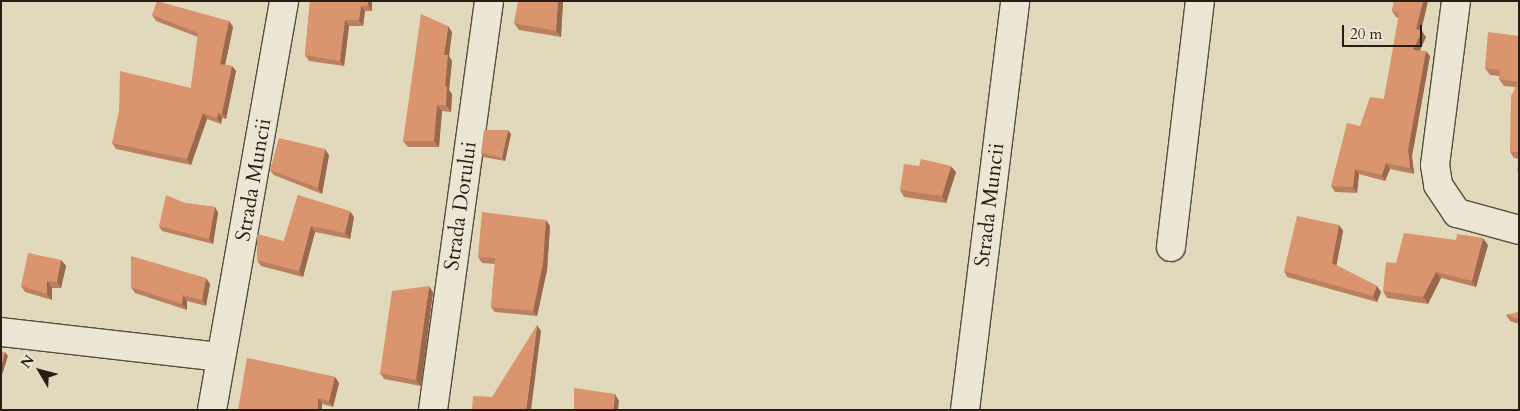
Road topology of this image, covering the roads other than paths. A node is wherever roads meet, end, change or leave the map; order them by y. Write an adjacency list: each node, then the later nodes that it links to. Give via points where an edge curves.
1 (284, 1): 9 (street, Strada Muncii)
2 (489, 1): 11 (street, Strada Dorului)
3 (1015, 1): 12 (street, Strada Muncii)
4 (1200, 1): 7 (street)
5 (1456, 1): 6 (street, via 1435,166 1438,185 1457,213)
6 (1519, 230)
7 (1171, 247)
8 (1, 332): 9 (street)
9 (221, 357): 10 (street, Strada Muncii)
10 (212, 410)
11 (433, 410)
12 (965, 410)

